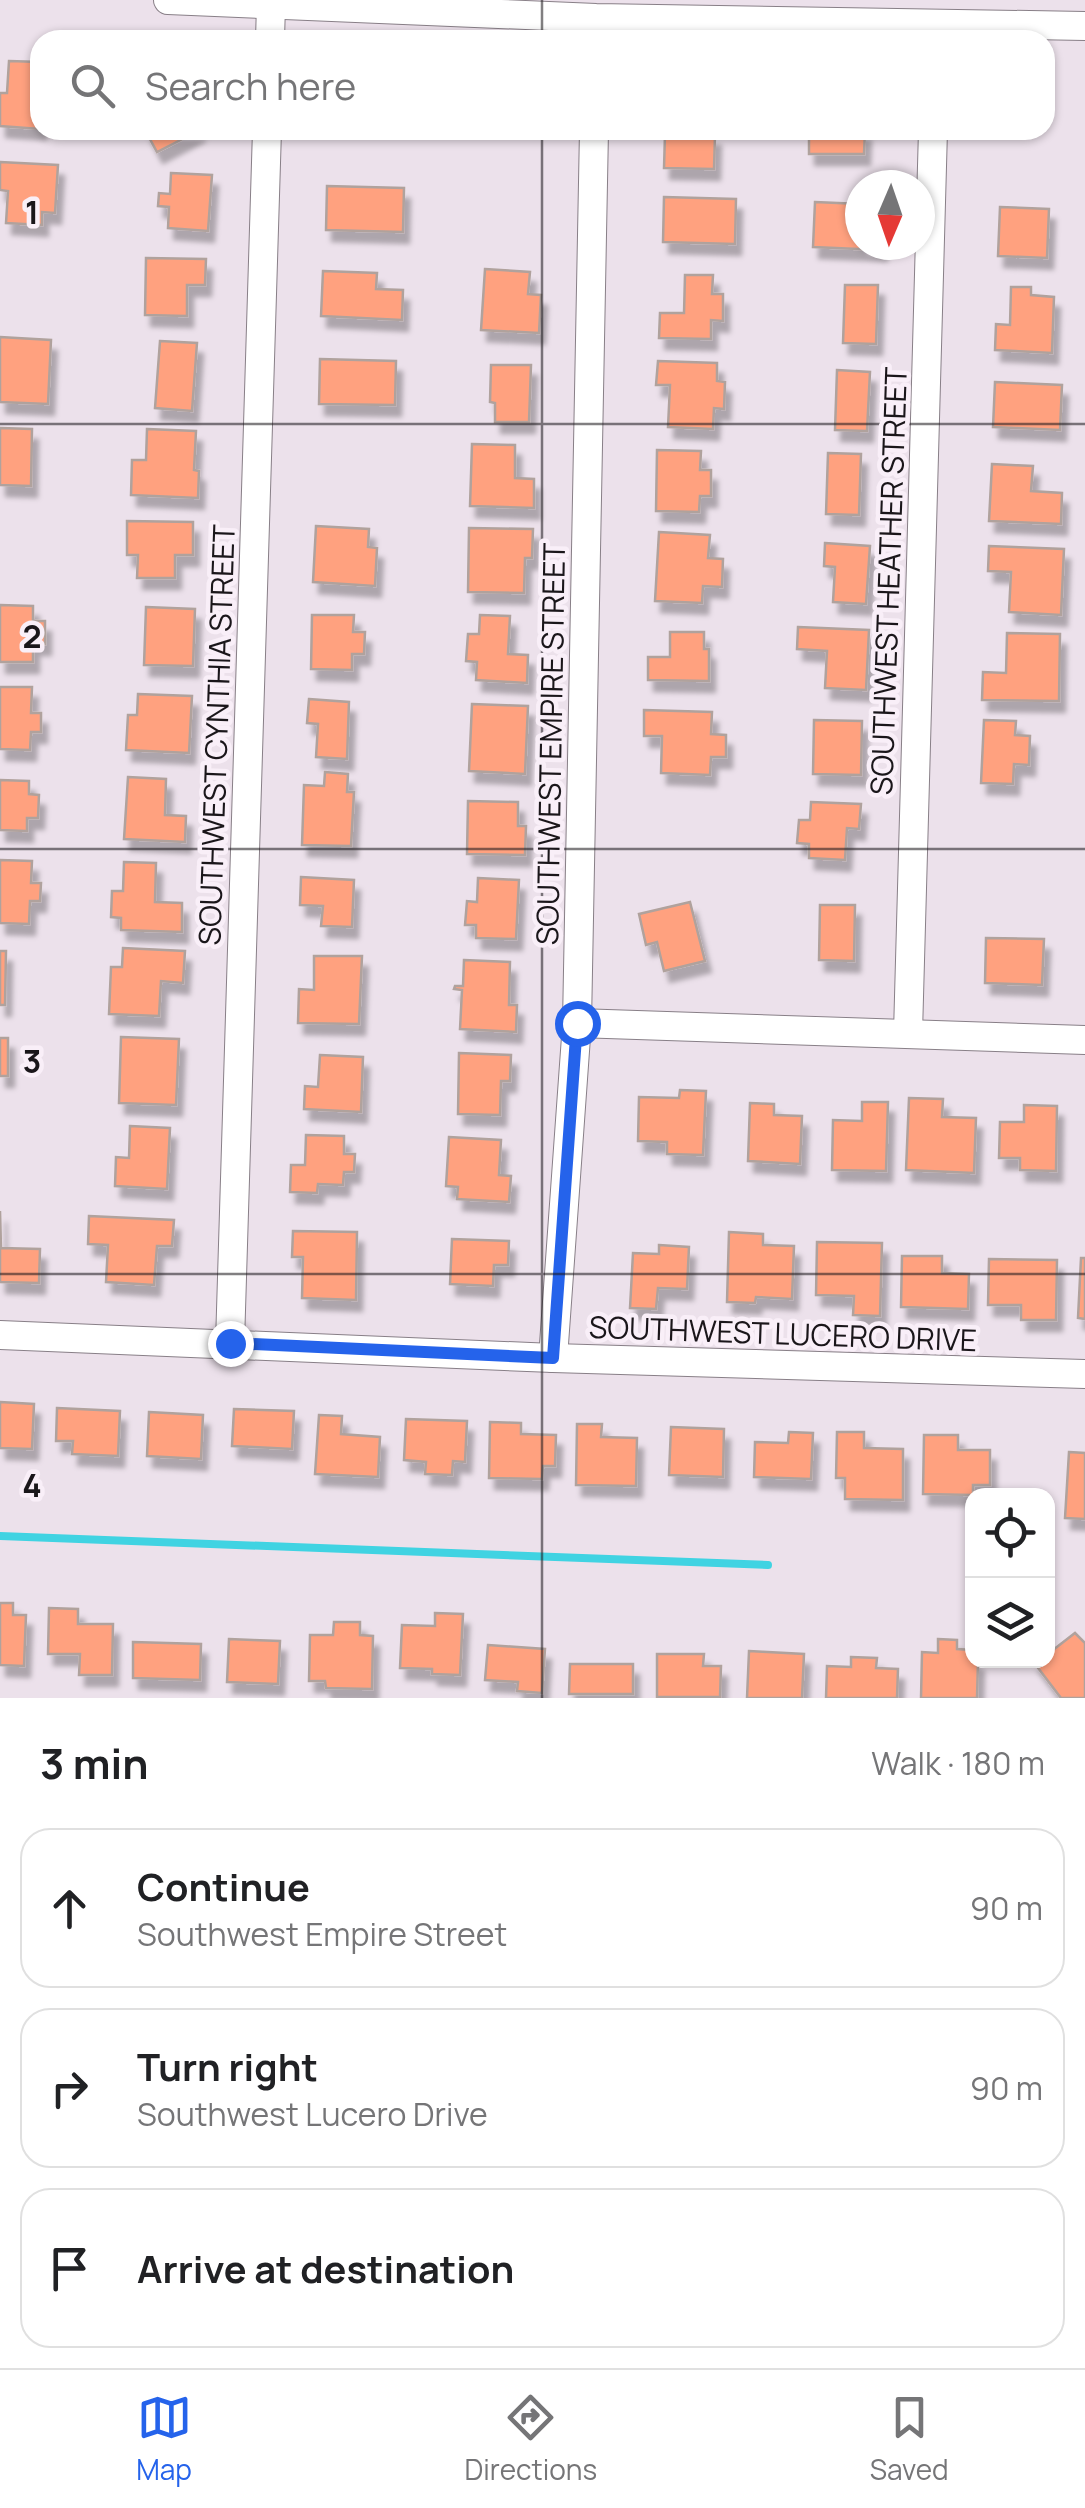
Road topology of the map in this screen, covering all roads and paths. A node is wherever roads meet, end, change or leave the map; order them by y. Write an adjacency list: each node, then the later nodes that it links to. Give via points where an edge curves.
1 (168, 0): 2 (street)
2 (271, 4): 4 (street); 5 (street)
3 (1085, 26): 7 (street)
4 (595, 29): 6 (street)
5 (270, 30)
6 (709, 30)
7 (986, 30)
8 (267, 140): 15 (street, SOUTHWEST CYNTHIA STREET)
9 (594, 140): 11 (street, SOUTHWEST EMPIRE STREET)
10 (933, 140): 12 (street, SOUTHWEST HEATHER STREET)
11 (577, 1023): 12 (street); 16 (street, SOUTHWEST EMPIRE STREET)
12 (908, 1033): 13 (street)
13 (1085, 1040)
14 (0, 1335): 15 (street, SOUTHWEST LUCERO DRIVE)
15 (230, 1343): 16 (street, SOUTHWEST LUCERO DRIVE)
16 (553, 1358): 17 (street, SOUTHWEST LUCERO DRIVE)
17 (1085, 1374)

